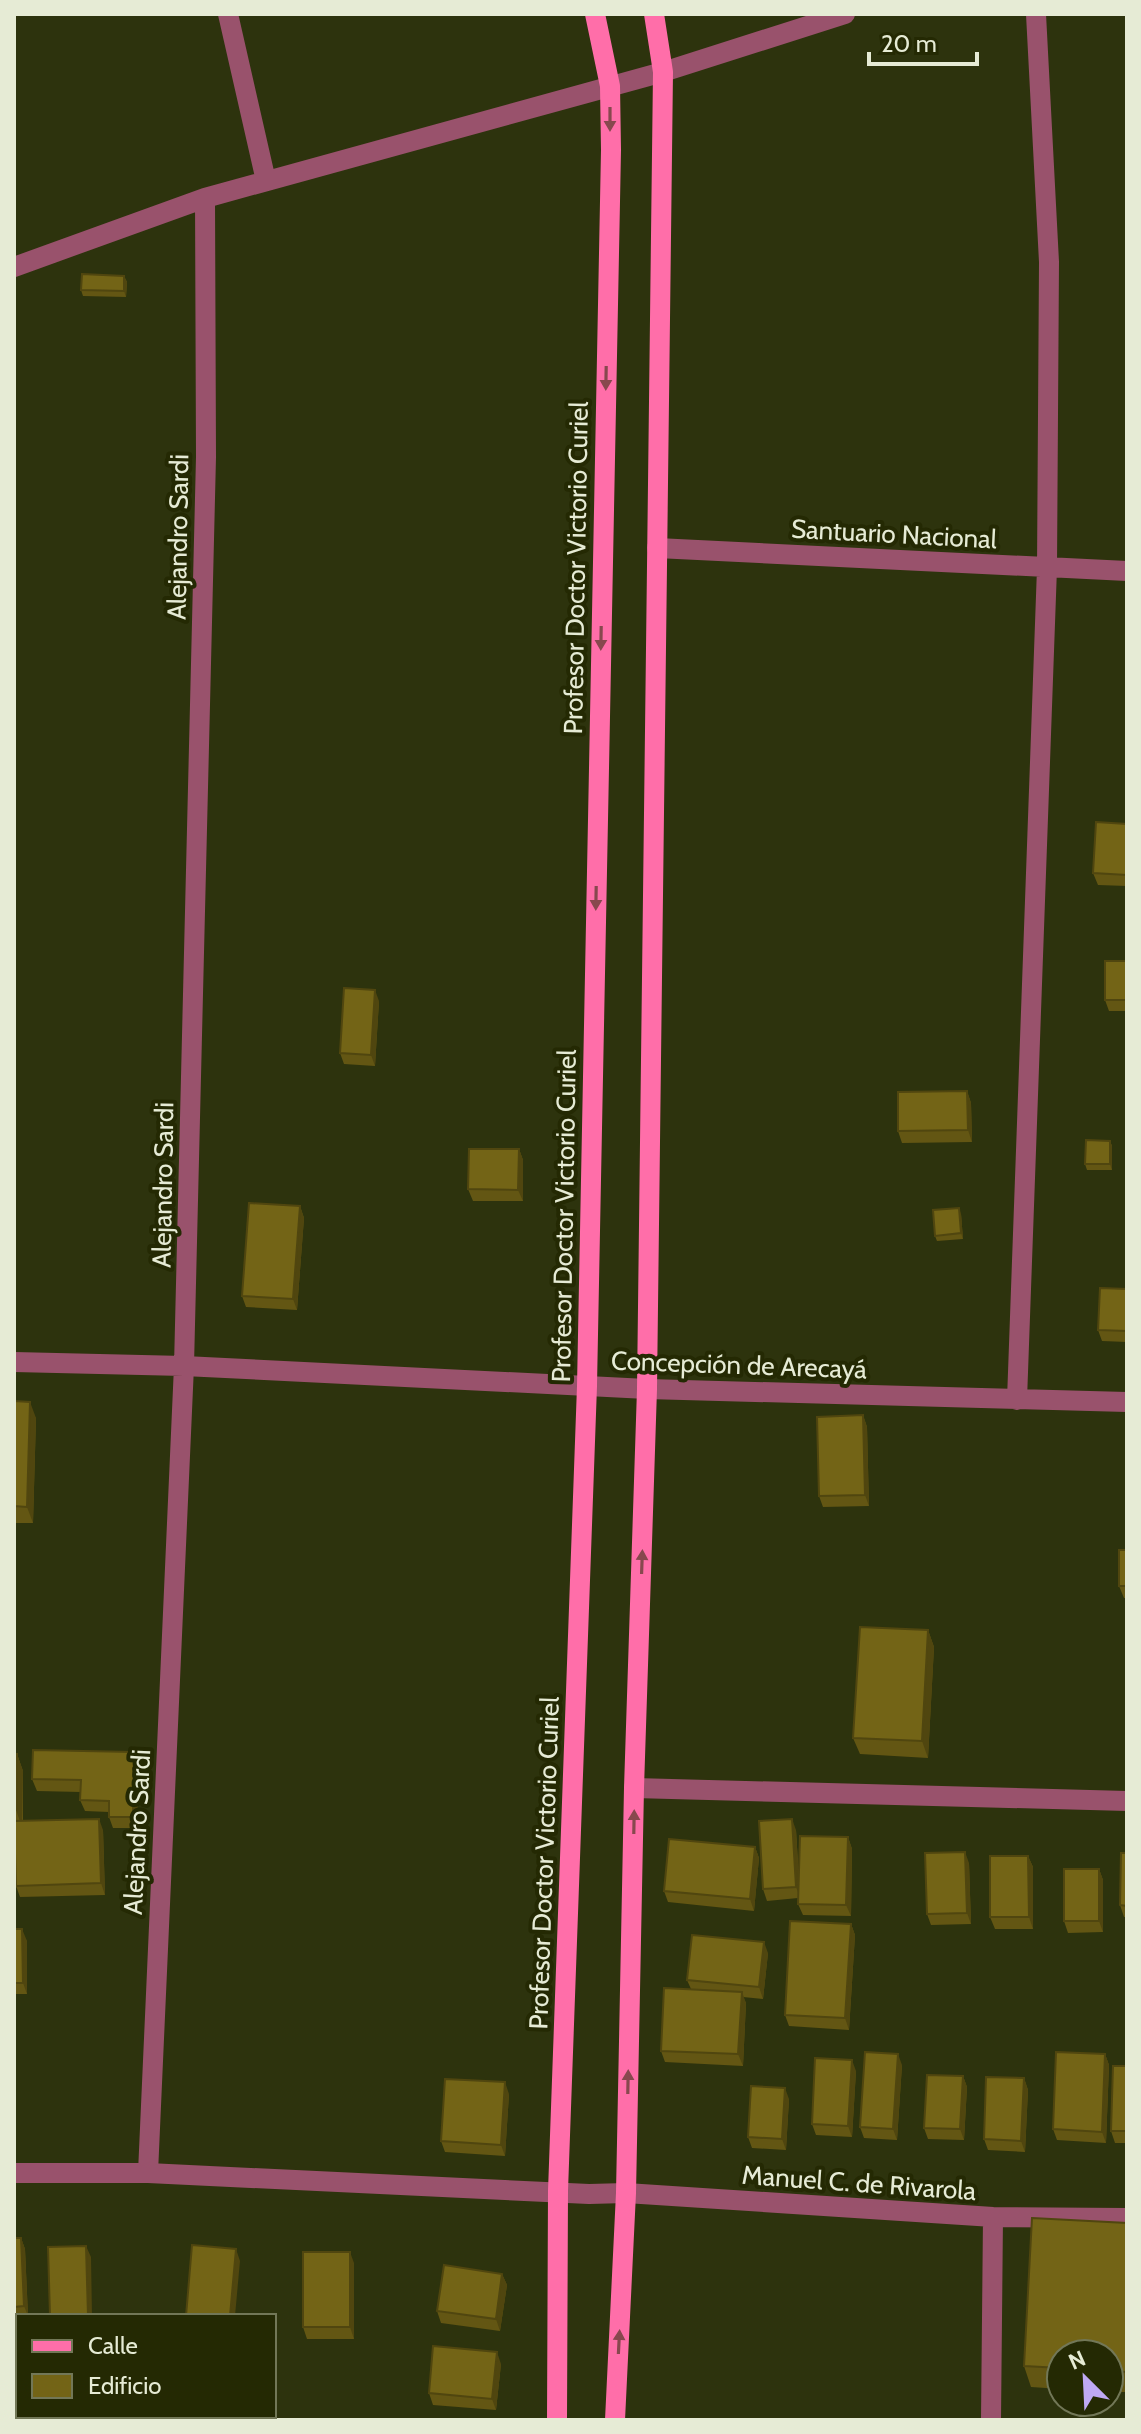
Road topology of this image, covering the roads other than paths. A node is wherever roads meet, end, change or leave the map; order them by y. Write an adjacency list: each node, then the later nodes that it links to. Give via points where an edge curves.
1 (228, 14): 8 (street)
2 (595, 14): 7 (main road, Profesor Doctor Victorio Curiel)
3 (654, 14): 6 (main road)
4 (845, 14): 6 (street)
5 (1036, 14): 12 (street, via 1049,262)
6 (663, 72): 7 (street); 11 (main road)
7 (610, 86): 8 (street); 16 (main road, Profesor Doctor Victorio Curiel, one-way to 16)
8 (266, 181): 9 (street)
9 (205, 198): 10 (street); 15 (street, Alejandro Sardi, via 206,457)
10 (14, 267)
11 (657, 548): 12 (street, Santuario Nacional); 17 (main road)
12 (1047, 568): 13 (street, Santuario Nacional); 18 (street)
13 (1127, 571)
14 (14, 1362): 15 (street, Concepción de Arecayá)
15 (184, 1366): 16 (street, Concepción de Arecayá); 23 (street, Alejandro Sardi)
16 (587, 1386): 17 (street, Concepción de Arecayá); 24 (main road, Profesor Doctor Victorio Curiel)
17 (647, 1389): 18 (street, Concepción de Arecayá); 20 (main road, one-way to 17)
18 (1017, 1400): 19 (street, Concepción de Arecayá)
19 (1127, 1402)
20 (634, 1788): 21 (street); 25 (main road, one-way to 20)
21 (1127, 1801)
22 (14, 2173): 23 (street)
23 (148, 2173): 24 (street, Manuel C. de Rivarola)
24 (558, 2191): 25 (street, Manuel C. de Rivarola); 28 (main road, Profesor Doctor Victorio Curiel)
25 (626, 2193): 26 (street, Manuel C. de Rivarola); 29 (main road, one-way to 25)
26 (993, 2217): 27 (street, Manuel C. de Rivarola); 30 (street)
27 (1127, 2218)
28 (557, 2420)
29 (615, 2420)
30 (991, 2420)

